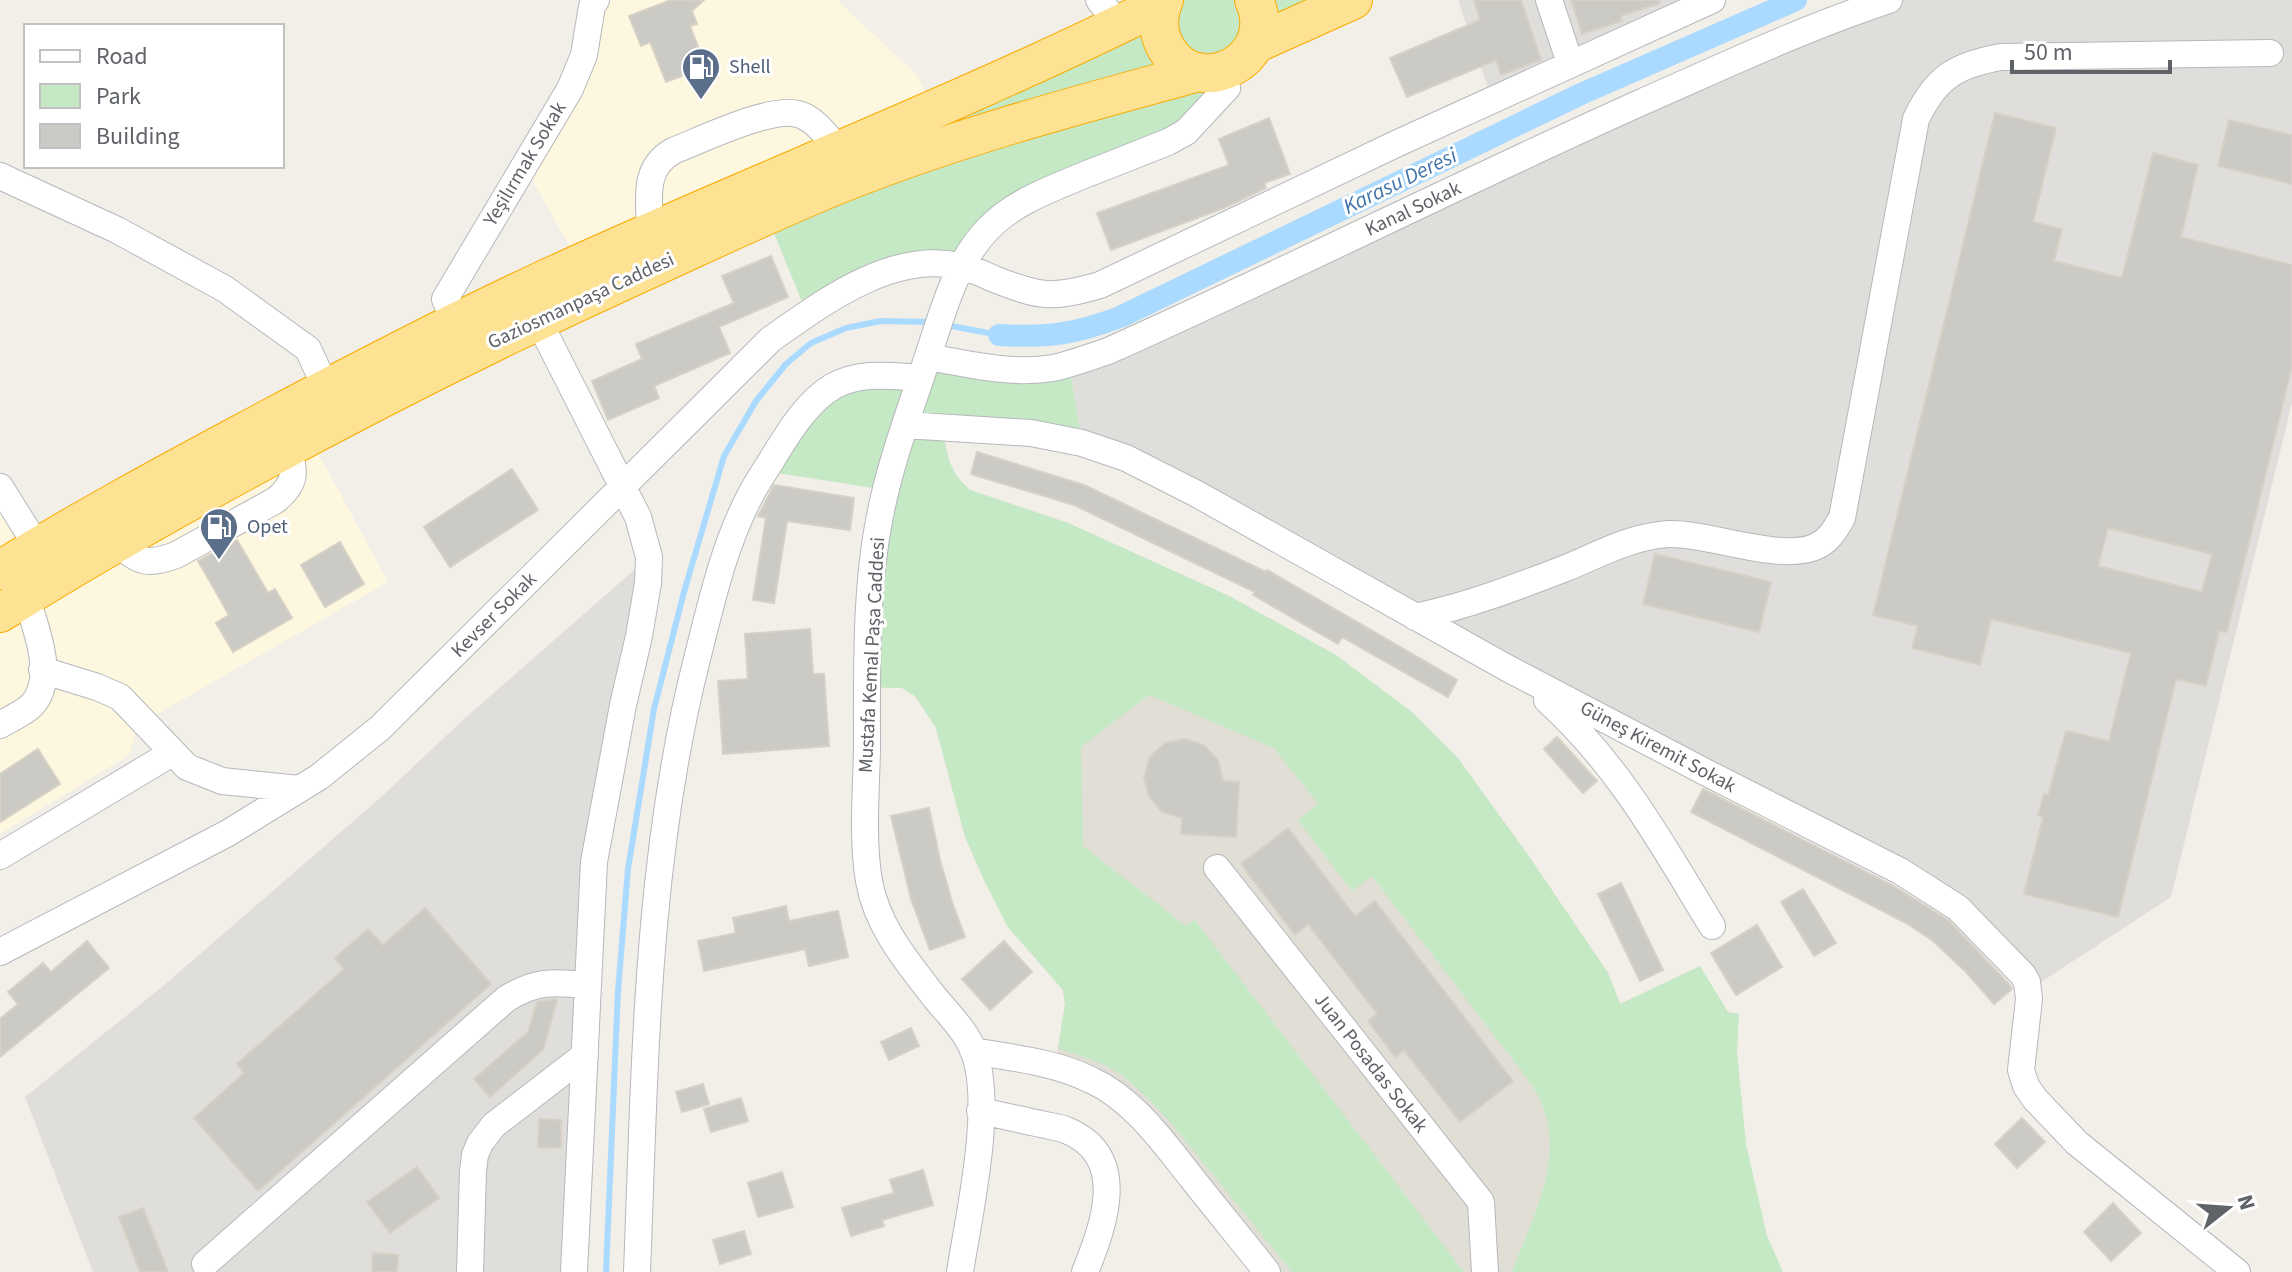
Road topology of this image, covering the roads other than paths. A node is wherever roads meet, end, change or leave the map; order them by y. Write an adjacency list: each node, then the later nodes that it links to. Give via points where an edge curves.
1 (596, 0): 19 (street, Yeşilırmak Sokak, via 570,89 445,299)
2 (1254, 0): 10 (highway, via 1259,15)
3 (1353, 0): 10 (highway, Gaziosmanpaşa Caddesi)
4 (1549, 0): 12 (street)
5 (1712, 0): 8 (street, Kevser Sokak)
6 (1889, 0): 20 (street, Kanal Sokak, via 1779,41 1609,117 1108,351 1025,370)
7 (1164, 1): 9 (highway, Gaziosmanpaşa Caddesi); 13 (highway, Gaziosmanpaşa Caddesi, via 1162,41 1177,62)
8 (1681, 6): 12 (street, Kevser Sokak)
9 (1112, 9): 14 (highway, Gaziosmanpaşa Caddesi)
10 (1255, 44): 13 (highway, Gaziosmanpaşa Caddesi, via 1241,62)
11 (2270, 53): 28 (street, via 2001,57 1974,62 1935,87 1916,119 1842,518 1819,545 1800,552 1695,535 1645,537 1510,589)
12 (1570, 63): 17 (street, Kevser Sokak, via 1100,285 1039,294)
13 (1210, 72): 17 (street, Mustafa Kemal Paşa Caddesi, via 1227,88 1186,132 1013,208 988,228); 18 (highway, Gaziosmanpaşa Caddesi, via 1039,117 850,180)
14 (840, 151): 16 (highway, Gaziosmanpaşa Caddesi); 16 (street, via 813,121 784,112 673,151 662,157 650,181)
15 (0, 176): 21 (street, via 117,230 225,289 308,349)
16 (650, 234): 19 (highway, Gaziosmanpaşa Caddesi)
17 (962, 266): 20 (street, Mustafa Kemal Paşa Caddesi); 23 (street, Kevser Sokak, via 935,263 878,275 807,314 771,339)
18 (538, 320): 23 (street); 27 (highway, Gaziosmanpaşa Caddesi, via 288,448)
19 (455, 322): 21 (highway, Gaziosmanpaşa Caddesi)
20 (927, 359): 22 (street, Mustafa Kemal Paşa Caddesi); 45 (street, Kanal Sokak, via 833,386 813,403 750,496 728,549 682,718 658,874)
21 (326, 388): 25 (highway, Gaziosmanpaşa Caddesi)
22 (905, 425): 28 (street, Güneş Kiremit Sokak, via 1031,433 1126,458); 39 (street, Mustafa Kemal Paşa Caddesi, via 880,516 871,581 869,881 877,914 894,944 959,1025)
23 (622, 486): 33 (street, Kevser Sokak, via 380,728); 38 (street, via 649,557 648,583 594,862)
24 (0, 487): 25 (street)
25 (37, 546): 26 (highway, Gaziosmanpaşa Caddesi)
26 (0, 570)
27 (13, 605): 30 (street, via 42,649)
28 (1415, 617): 29 (street, Güneş Kiremit Sokak)
29 (1507, 668): 36 (street, via 1570,720 1611,768); 50 (street, Güneş Kiremit Sokak, via 1900,871 1958,908 2027,982 2021,1070 2035,1099 2077,1143)
30 (42, 670): 31 (street, via 32,705); 32 (street, via 120,697)
31 (0, 725)
32 (172, 753): 33 (street, via 187,767 222,781); 34 (street)
33 (299, 789): 37 (street, Kevser Sokak, via 228,833)
34 (0, 856)
35 (1217, 868): 49 (street, Juan Posadas Sokak, via 1481,1202)
36 (1712, 926)
37 (0, 952)
38 (588, 985): 40 (street); 42 (street, via 552,981 506,999)
39 (973, 1051): 41 (street, Mustafa Kemal Paşa Caddesi); 48 (street, via 1071,1071 1112,1092 1157,1136)
40 (585, 1055): 43 (street, via 494,1125 480,1143 473,1171); 44 (street)
41 (980, 1111): 46 (street, Mustafa Kemal Paşa Caddesi); 47 (street, via 1065,1129 1093,1151 1104,1172 1107,1197)
42 (205, 1264)
43 (470, 1272)
44 (574, 1272)
45 (637, 1272)
46 (960, 1272)
47 (1085, 1272)
48 (1267, 1272)
49 (1485, 1272)
50 (2237, 1272)

